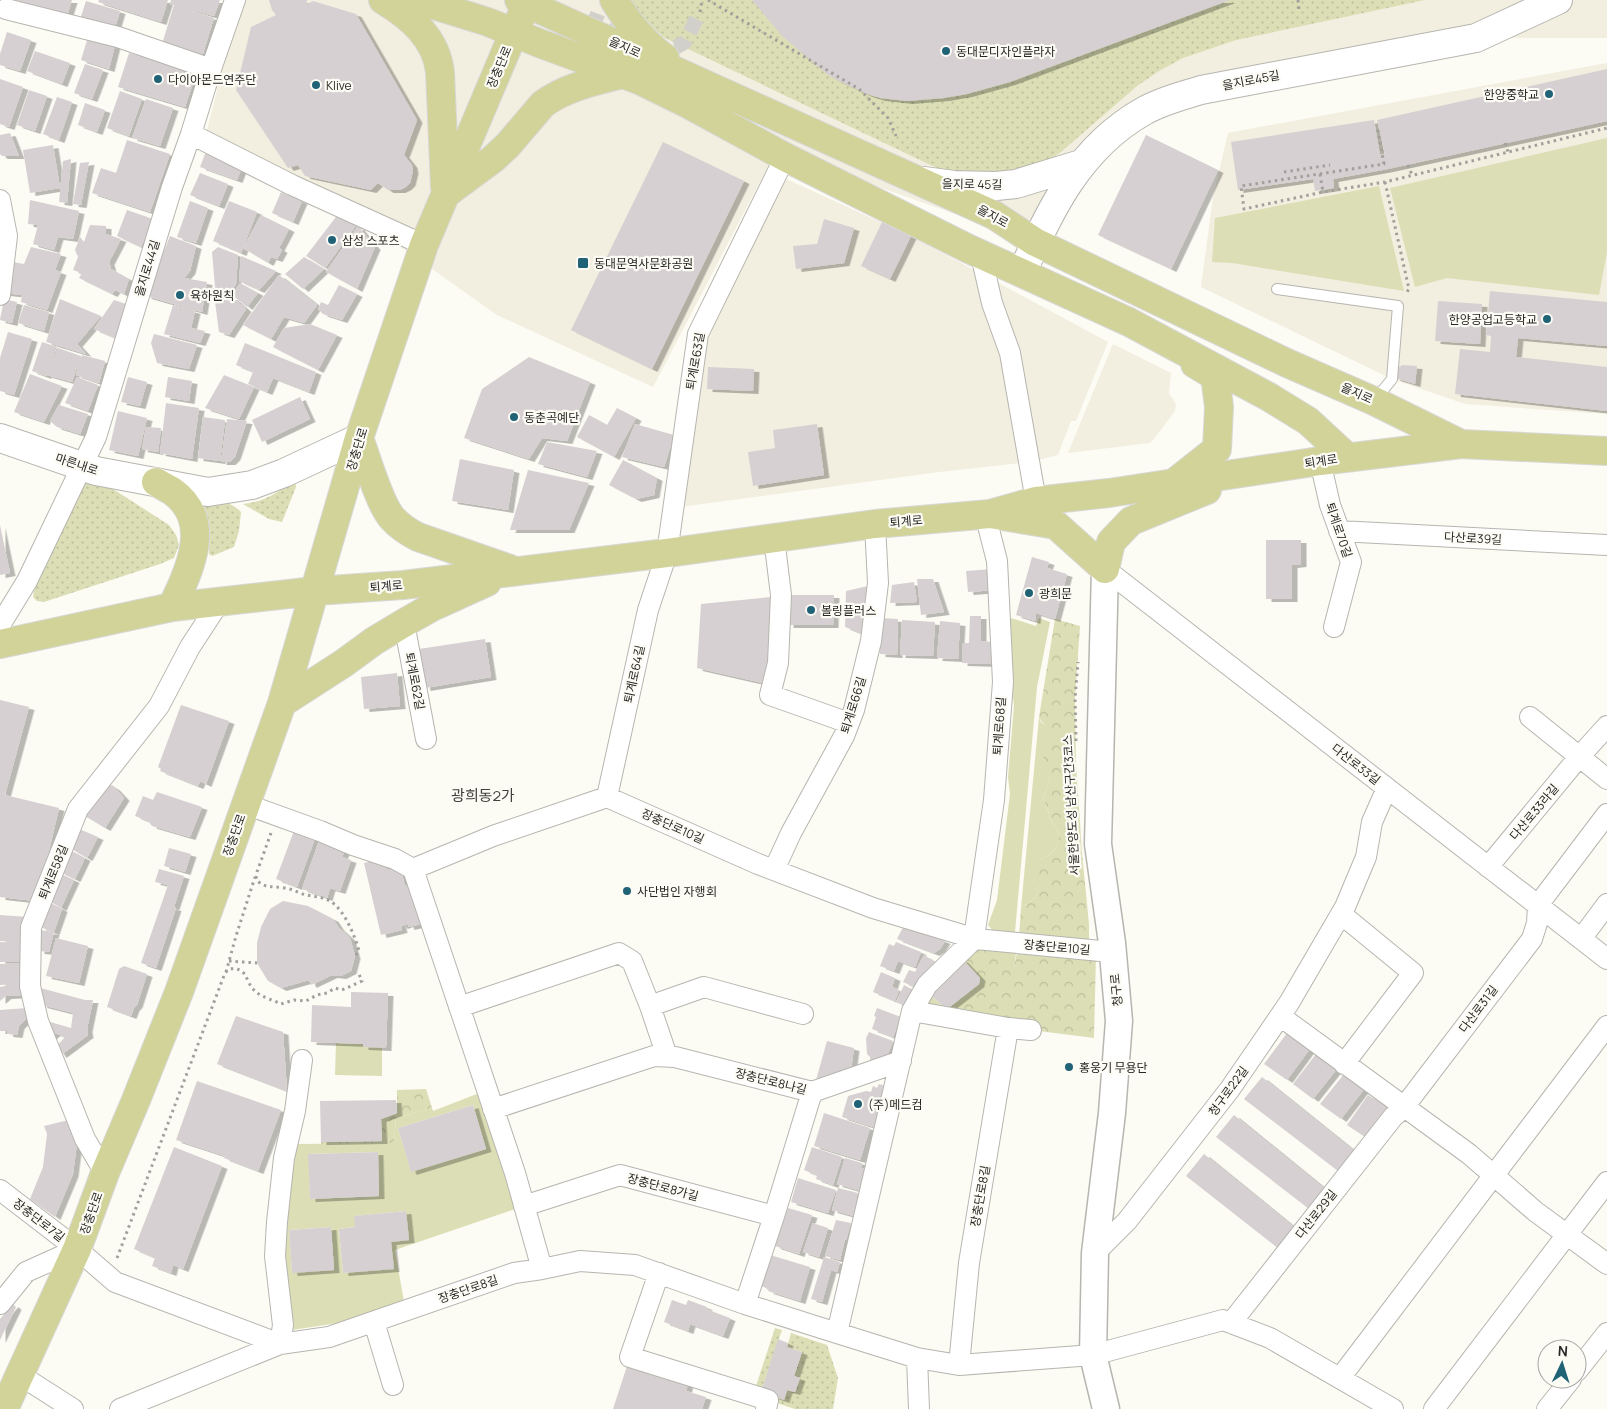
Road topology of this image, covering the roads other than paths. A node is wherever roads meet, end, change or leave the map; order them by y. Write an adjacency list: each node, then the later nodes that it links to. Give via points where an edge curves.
1 (235, 0): 10 (street, 을지로44길)
2 (383, 0): 17 (main road, via 418,25 436,54 440,72)
3 (418, 0): 7 (main road, 을지로)
4 (614, 0): 12 (main road, via 656,52)
5 (1558, 0): 15 (main road, 을지로45길, via 1476,38 1172,98 1122,125)
6 (525, 1): 9 (main road, 장충단로); 12 (main road, 을지로)
7 (492, 11): 9 (main road, 을지로)
8 (5, 12): 10 (street, via 118,38)
9 (514, 32): 11 (main road, 을지로); 17 (main road, 장충단로)
10 (211, 69): 13 (street, 을지로44길)
11 (623, 74): 14 (main road, 을지로, via 688,104); 17 (main road, via 584,84 550,99 508,145)
12 (706, 84): 16 (main road, 을지로)
13 (191, 134): 20 (street, via 292,185); 33 (street, 을지로44길, via 96,437)
14 (784, 157): 21 (main road, 을지로); 43 (street, 퇴계로63길, via 698,334)
15 (1081, 164): 16 (main road, 을지로 45길, via 1016,184 954,185); 19 (main road, 을지로45길)
16 (920, 181): 19 (main road, 을지로, via 994,214)
17 (445, 194): 20 (main road, 장충단로)
18 (0, 200): 24 (street, via 7,236)
19 (1035, 242): 22 (main road, 을지로45길); 26 (main road, 을지로)
20 (424, 245): 28 (main road, 장충단로)
21 (981, 255): 22 (main road, 을지로); 37 (street, via 992,304 1010,353)
22 (1022, 273): 25 (main road, 을지로)
23 (1277, 290): 26 (lane, via 1398,306 1392,379)
24 (0, 295)
25 (1129, 322): 31 (main road, 을지로, via 1269,396 1308,421); 36 (main road, via 1214,376 1219,407 1217,449)
26 (1374, 401): 29 (main road, 을지로)
27 (0, 438): 33 (main road, 마른내로)
28 (359, 438): 35 (main road, 마른내로, via 252,485 208,492); 45 (main road, via 385,508 404,529 418,537); 46 (main road, 장충단로)
29 (1461, 444): 30 (main road, 퇴계로); 31 (main road, 퇴계로)
30 (1607, 450)
31 (1348, 458): 32 (main road, 퇴계로)
32 (1320, 461): 34 (main road, 퇴계로); 40 (street, 퇴계로70길)
33 (82, 466): 35 (main road, 마른내로); 50 (street, via 26,581)
34 (1255, 472): 36 (main road, 퇴계로); 44 (main road, via 1131,521 1111,542)
35 (156, 482): 48 (main road, via 173,492 186,506 196,530 187,574)
36 (1173, 484): 37 (main road, 퇴계로)
37 (1036, 501): 38 (main road, 퇴계로)
38 (988, 514): 39 (main road, 퇴계로); 44 (main road, via 1056,526); 70 (street, 퇴계로68길, via 997,561 1003,682 994,800)
39 (875, 524): 41 (main road, 퇴계로); 55 (street, 퇴계로66길, via 878,583 871,641)
40 (1339, 531): 42 (street, 다산로39길); 51 (street, 퇴계로70길, via 1351,562)
41 (774, 538): 43 (main road, 퇴계로); 55 (street, via 781,595 778,663 770,695)
42 (1607, 545)
43 (667, 553): 45 (main road, 퇴계로); 61 (street, 퇴계로64길, via 648,610)
44 (1105, 569): 60 (street, 다산로33길); 72 (street, 청구로, via 1098,844)
45 (513, 570): 46 (main road, 퇴계로, via 403,585); 49 (main road)
46 (315, 592): 47 (main road, 퇴계로); 53 (main road, 장충단로)
47 (220, 601): 48 (main road, 퇴계로); 89 (street, 퇴계로58길, via 190,647 159,706 78,809 32,927 30,986 38,1021 85,1139)
48 (172, 607): 52 (main road, 퇴계로)
49 (404, 623): 53 (main road); 57 (street, 퇴계로62길)
50 (0, 625)
51 (1334, 627)
52 (0, 644)
53 (282, 703): 62 (main road, 장충단로)
54 (1530, 718): 58 (street)
55 (849, 723): 66 (street, 퇴계로66길)
56 (1607, 726): 58 (street, 다산로33라길)
57 (426, 740)
58 (1580, 757): 59 (street); 64 (street, 다산로33라길)
59 (1607, 779)
60 (1388, 788): 64 (street, 다산로33길); 69 (street, 청구로22길, via 1372,822 1366,857)
61 (607, 797): 65 (street, via 493,836); 66 (street, 장충단로10길)
62 (246, 804): 65 (street, via 395,859); 89 (main road, 장충단로, via 178,992)
63 (1607, 814): 68 (street)
64 (1488, 866): 68 (street, 다산로33길)
65 (412, 869): 75 (street)
66 (774, 870): 70 (street, 장충단로10길, via 873,908)
67 (1607, 904): 71 (street)
68 (1538, 905): 71 (street, 다산로33길); 87 (street, 다산로31길, via 1532,939)
69 (1341, 914): 78 (street, 청구로22길); 85 (street, via 1414,973)
70 (974, 939): 72 (street, 장충단로10길); 76 (street, via 927,985)
71 (1581, 939): 73 (street, 다산로33길)
72 (1111, 952): 97 (street, 청구로, via 1119,1021 1112,1113)
73 (1607, 959)
74 (650, 1006): 75 (street, via 632,961 619,953); 77 (street, via 704,987); 82 (street)
75 (459, 1007): 88 (street)
76 (912, 1011): 80 (street); 84 (street)
77 (803, 1014)
78 (1280, 1016): 85 (street); 97 (street, 청구로22길, via 1230,1089 1134,1213)
79 (1607, 1026): 90 (street)
80 (1008, 1028): 81 (street); 111 (street, 장충단로8길, via 969,1263)
81 (1031, 1030)
82 (667, 1056): 86 (street, 장충단로8나길); 88 (street, 장충단로8나길, via 654,1056)
83 (302, 1060): 107 (street, via 284,1158 277,1222 275,1256 284,1325)
84 (901, 1061): 86 (street, 장충단로8나길); 105 (street)
85 (1344, 1064): 87 (street)
86 (812, 1092): 94 (street)
87 (1404, 1107): 90 (street); 104 (street, 다산로29길, via 1392,1117)
88 (493, 1109): 93 (street)
89 (105, 1173): 96 (main road, 장충단로)
90 (1494, 1176): 95 (street); 113 (street)
91 (1607, 1182): 95 (street)
92 (0, 1190): 96 (street, 장충단로7길)
93 (524, 1206): 94 (street, 장충단로8가길, via 620,1175); 99 (street)
94 (774, 1216): 102 (street)
95 (1567, 1235): 98 (street); 124 (street)
96 (78, 1249): 101 (street, via 26,1272); 107 (street, 장충단로8길, via 115,1282); 112 (main road, 장충단로)
97 (1094, 1253): 108 (street, 청구로)
98 (1607, 1264)
99 (542, 1270): 100 (street, 장충단로8길, via 580,1261 635,1264); 103 (street, 장충단로8길, via 514,1273)
100 (659, 1273): 102 (street, 장충단로8길); 120 (street, via 630,1356 768,1400)
101 (0, 1304)
102 (745, 1304): 105 (street, 장충단로8길)
103 (374, 1322): 107 (street, 장충단로8길, via 329,1337); 114 (street)
104 (1231, 1322): 108 (street, via 1223,1320); 113 (street, via 1270,1338)
105 (837, 1333): 109 (street, 장충단로8길)
106 (1607, 1333): 110 (street)
107 (280, 1344): 116 (street, 장충단로8길)
108 (1093, 1355): 111 (street, 장충단로8길); 122 (street, 청구로)
109 (917, 1358): 111 (street, 장충단로8길); 121 (street)
110 (1587, 1358)
111 (959, 1365)
112 (20, 1375): 117 (main road, 장충단로); 118 (street)
113 (1340, 1378): 123 (street)
114 (393, 1385)
115 (1563, 1389): 125 (street)
116 (147, 1404): 119 (street, 장충단로8길)
117 (4, 1409)
118 (73, 1409)
119 (120, 1409)
120 (766, 1409)
121 (919, 1409)
122 (1106, 1409)
123 (1393, 1409)
124 (1434, 1409)
125 (1547, 1409)

